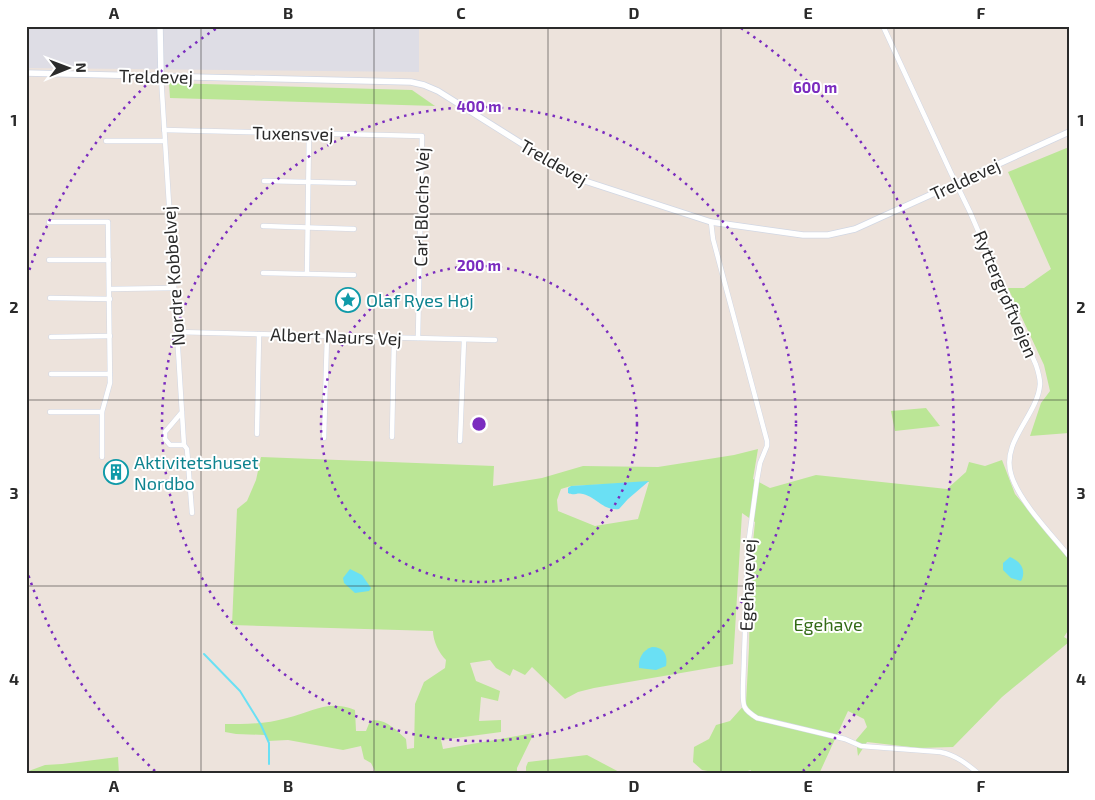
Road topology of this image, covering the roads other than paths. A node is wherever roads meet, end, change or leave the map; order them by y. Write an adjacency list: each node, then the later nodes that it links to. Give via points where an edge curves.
1 (160, 26): 4 (street, Nordre Kobbelvej)
2 (883, 26): 14 (street, Ryttergrøftvejen)
3 (26, 73): 4 (street, Treldevej)
4 (161, 76): 5 (street, Nordre Kobbelvej); 16 (street, Treldevej, via 395,81 424,85 449,97 567,172 602,187)
5 (164, 130): 7 (street, Tuxensvej); 9 (street, Nordre Kobbelvej)
6 (1069, 132): 14 (street, Treldevej)
7 (309, 134): 8 (street, Tuxensvej); 12 (street)
8 (422, 136): 35 (street, Carl Blochs Vej)
9 (165, 140): 10 (street); 25 (street, Nordre Kobbelvej)
10 (106, 141)
11 (264, 181): 12 (street)
12 (308, 182): 13 (street); 18 (street)
13 (354, 183)
14 (956, 183): 16 (street, Treldevej, via 855,229 836,234 802,235); 52 (street, Ryttergrøftvejen, via 1040,374 1039,390 1012,450 1010,473 1022,496)
15 (49, 222): 21 (street, via 108,222)
16 (711, 222): 53 (street, Egehavevej, via 768,446 760,463 748,546 743,704 747,712 757,718 845,739 861,746 948,754)
17 (263, 226): 18 (street)
18 (308, 228): 19 (street); 23 (street)
19 (354, 229)
20 (49, 260): 21 (street)
21 (109, 260): 26 (street)
22 (263, 272): 23 (street)
23 (307, 273): 24 (street)
24 (354, 275)
25 (174, 288): 26 (street); 29 (street, Nordre Kobbelvej)
26 (110, 289): 28 (street)
27 (50, 298): 28 (street)
28 (110, 298): 32 (street)
29 (177, 332): 30 (street, Albert Naurs Vej); 43 (street, Nordre Kobbelvej)
30 (259, 334): 33 (street, Albert Naurs Vej); 45 (street)
31 (51, 336): 32 (street)
32 (110, 336): 39 (street)
33 (327, 336): 34 (street, Albert Naurs Vej); 47 (street)
34 (394, 338): 35 (street, Albert Naurs Vej); 46 (street)
35 (418, 338): 36 (street, Albert Naurs Vej)
36 (464, 340): 37 (street, Albert Naurs Vej); 48 (street)
37 (495, 340)
38 (51, 374): 39 (street)
39 (110, 374): 42 (street)
40 (50, 412): 41 (street)
41 (57, 412): 42 (street); 44 (street)
42 (102, 412): 50 (street)
43 (182, 412): 49 (street, Nordre Kobbelvej); 49 (street, via 164,436 170,445)
44 (58, 420)
45 (257, 434)
46 (392, 437)
47 (324, 438)
48 (460, 440)
49 (184, 445): 51 (street, Nordre Kobbelvej, via 187,448)
50 (102, 457)
51 (192, 513)
52 (1069, 556)
53 (979, 774)

